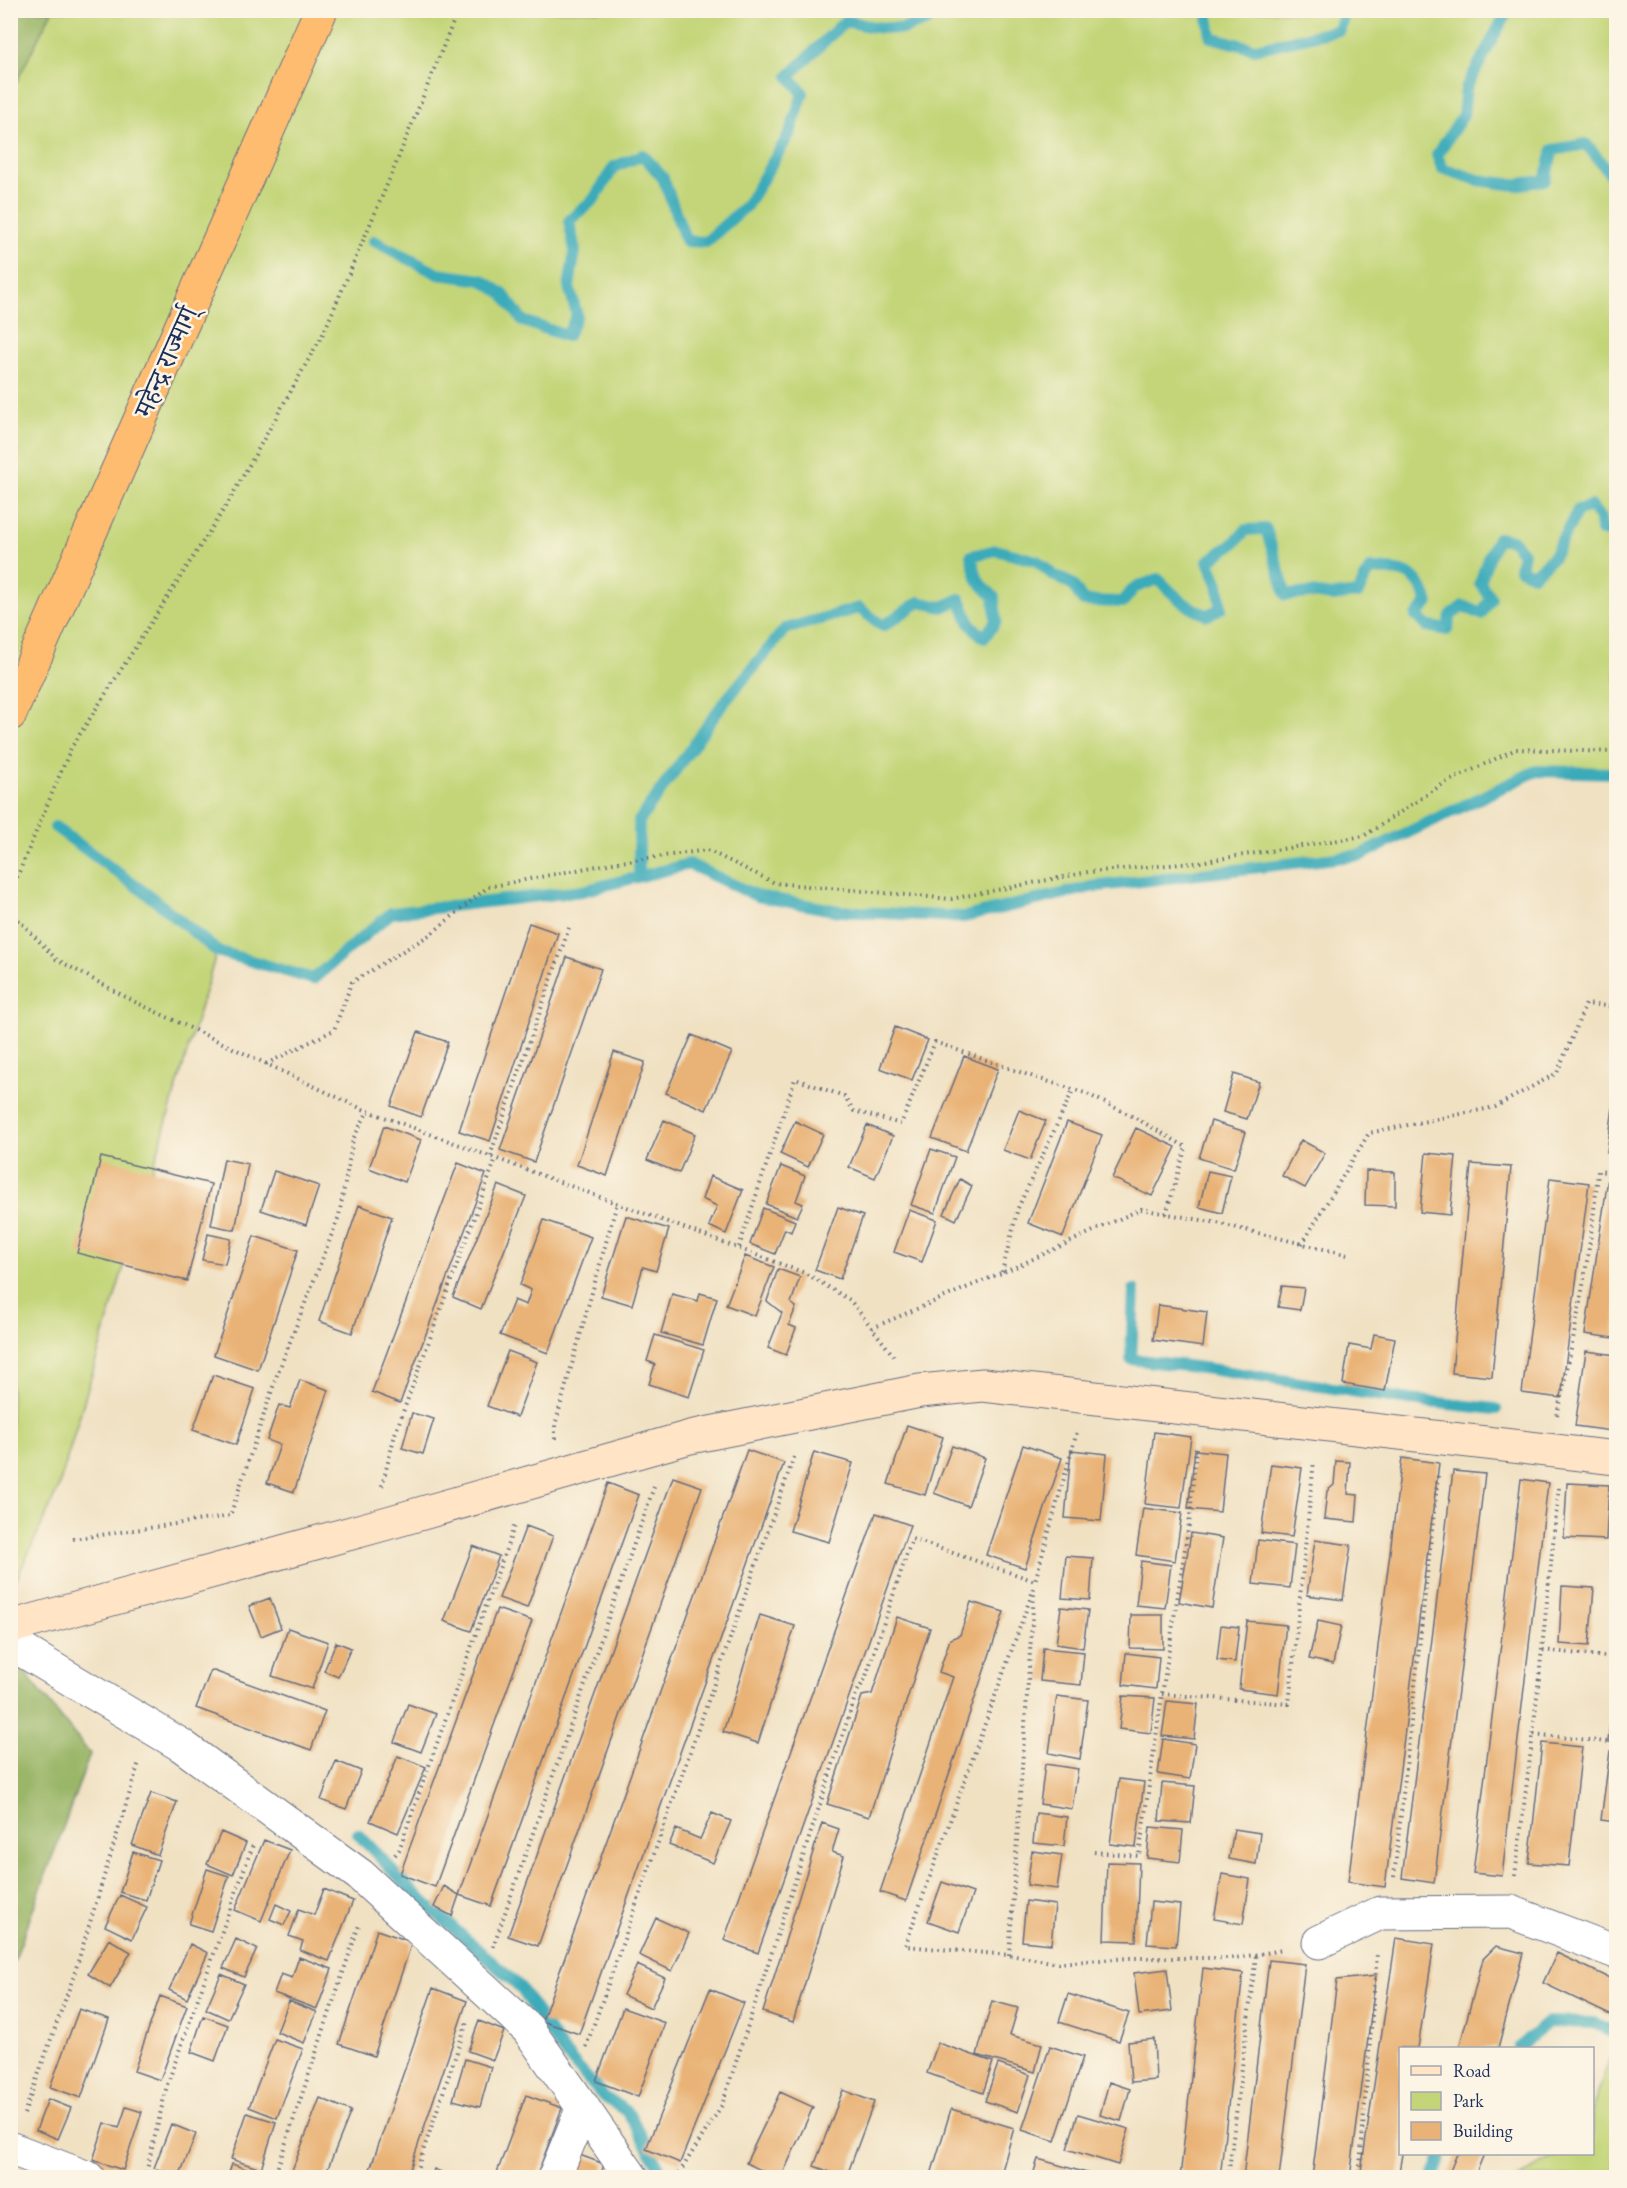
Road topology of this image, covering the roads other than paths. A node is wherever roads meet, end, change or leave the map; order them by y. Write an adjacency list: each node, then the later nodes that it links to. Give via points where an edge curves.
1 (321, 10): 2 (highway, महेन्द्र राज्मार्ग्)
2 (10, 714)
3 (1617, 1458): 4 (street, via 983,1385 920,1391 670,1442)
4 (10, 1627)
5 (10, 1643): 8 (street, via 181,1745 372,1886 528,2029)
6 (1319, 1942): 7 (street, via 1385,1913 1511,1912)
7 (1617, 1952)
8 (577, 2098): 11 (street); 12 (street)
9 (12, 2149): 10 (street)
10 (88, 2178)
11 (554, 2178)
12 (632, 2178)

